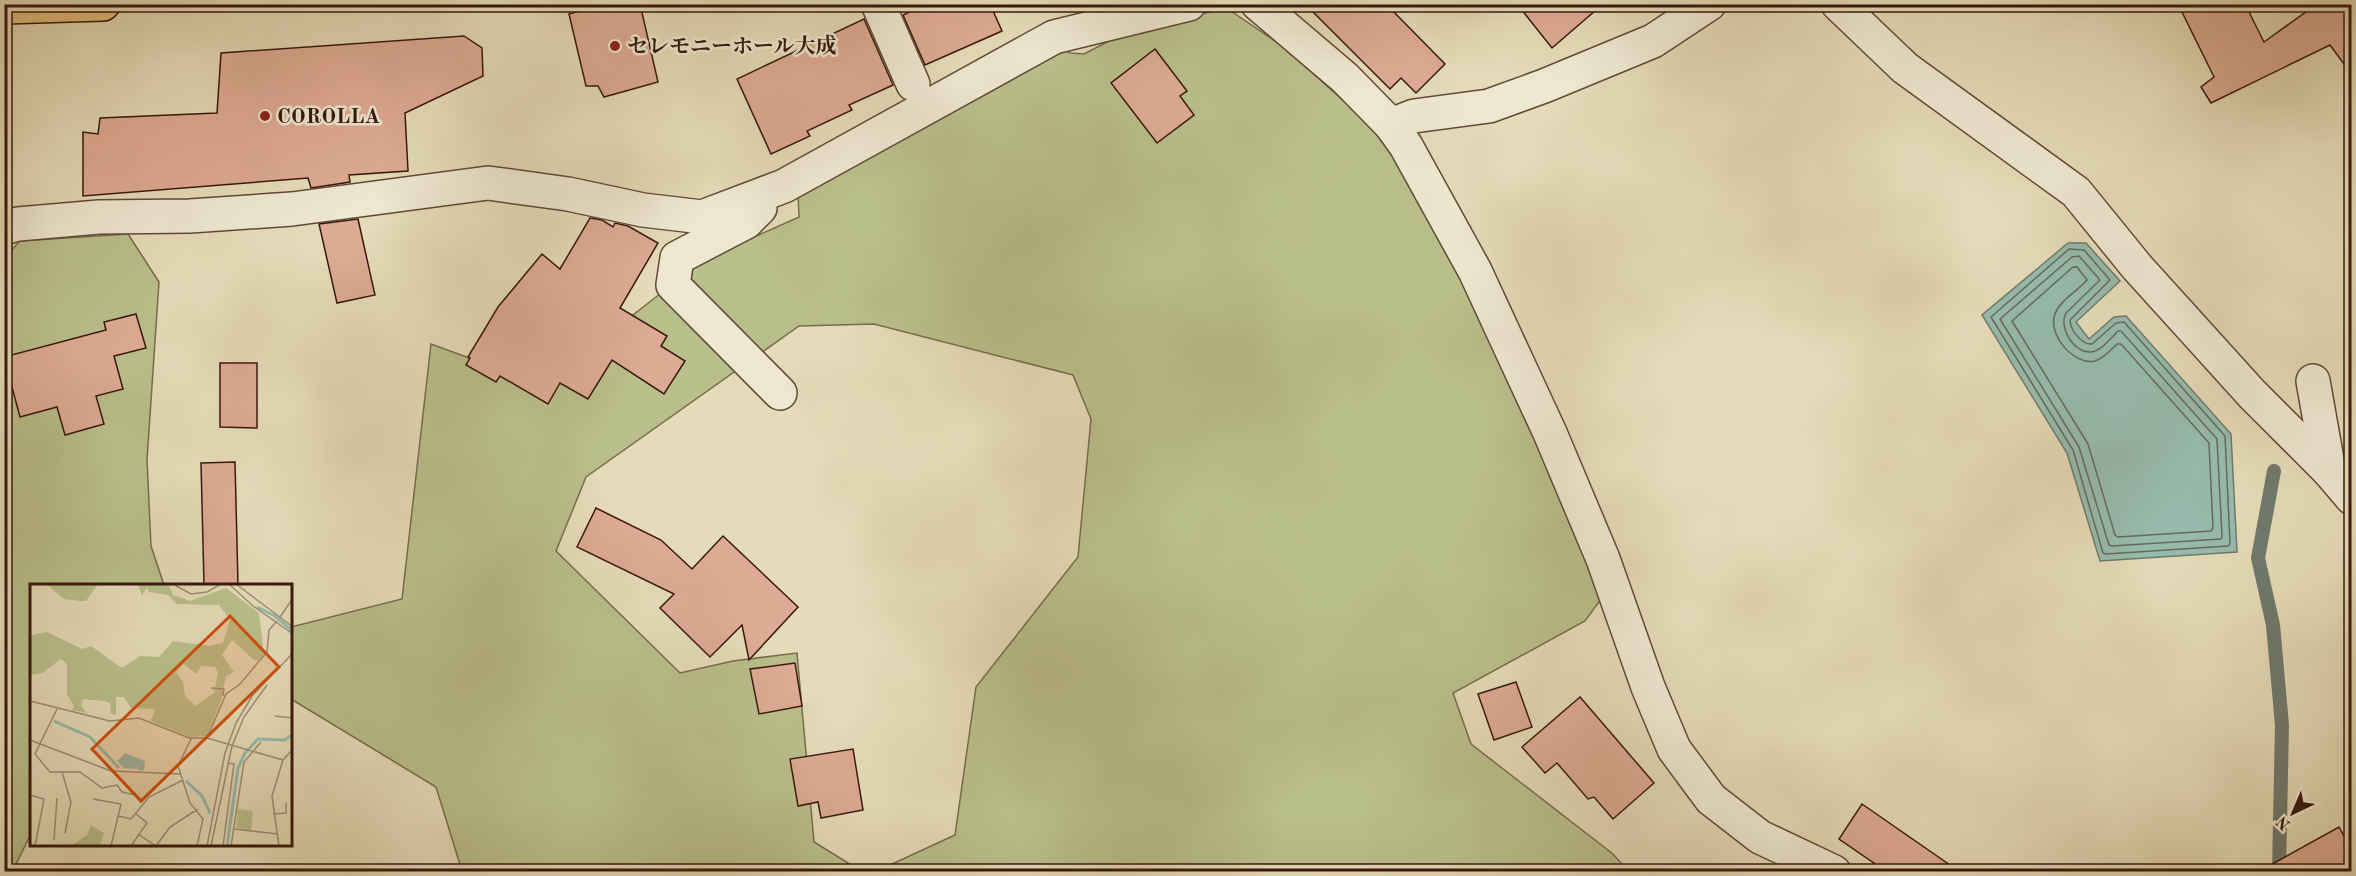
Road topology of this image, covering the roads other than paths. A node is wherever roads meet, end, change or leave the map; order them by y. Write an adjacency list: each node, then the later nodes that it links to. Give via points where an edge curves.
1 (103, 4): 7 (main road)
2 (878, 4): 8 (street)
3 (1189, 4): 10 (street, via 1054,37)
4 (1258, 4): 9 (street, via 1345,78)
5 (1709, 4): 9 (street, via 1653,41 1544,86 1489,106 1414,116)
6 (1838, 4): 14 (street, via 1905,68 2076,192 2137,267 2252,394)
7 (4, 8)
8 (913, 84)
9 (1391, 125): 16 (street, via 1475,271 1550,434 1603,559 1674,749 1719,806 1760,837)
10 (784, 186): 11 (street, via 702,217 489,183 292,209 90,218); 13 (street, via 746,222 677,258 673,285)
11 (4, 228)
12 (2313, 381): 14 (street)
13 (780, 393)
14 (2329, 471): 15 (street)
15 (2352, 498)
16 (1834, 871)

